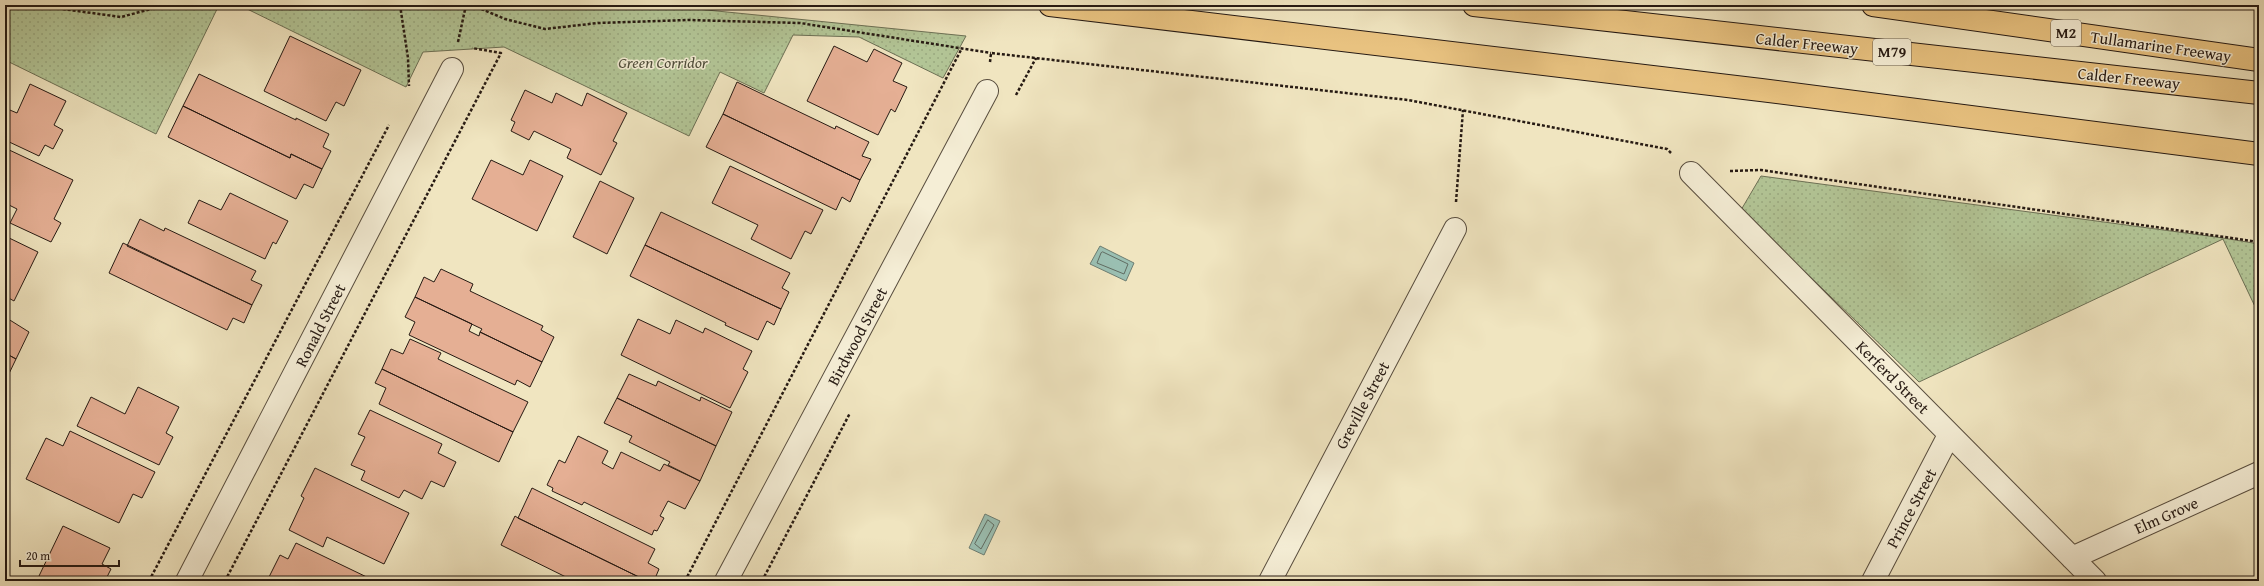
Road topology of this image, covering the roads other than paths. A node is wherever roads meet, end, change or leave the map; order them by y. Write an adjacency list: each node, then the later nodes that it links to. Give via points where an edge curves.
1 (1050, 5): 8 (highway, via 1761,90)
2 (1474, 5): 7 (highway, Calder Freeway / M79)
3 (1873, 5): 4 (highway, Tullamarine Freeway / M2)
4 (2259, 60)
5 (452, 69): 16 (street, Ronald Street)
6 (988, 91): 17 (street, Birdwood Street)
7 (2259, 93)
8 (2037, 126): 9 (highway); 10 (highway)
9 (2259, 154)
10 (2259, 164)
11 (1691, 173): 13 (street, Kerferd Street)
12 (1455, 229): 18 (street, Greville Street)
13 (1950, 435): 15 (street, Kerferd Street); 19 (street, Prince Street)
14 (2259, 473): 15 (street, Elm Grove)
15 (2072, 558): 20 (street, Kerferd Street)
16 (187, 581)
17 (726, 581)
18 (1270, 581)
19 (1873, 581)
20 (2095, 581)

